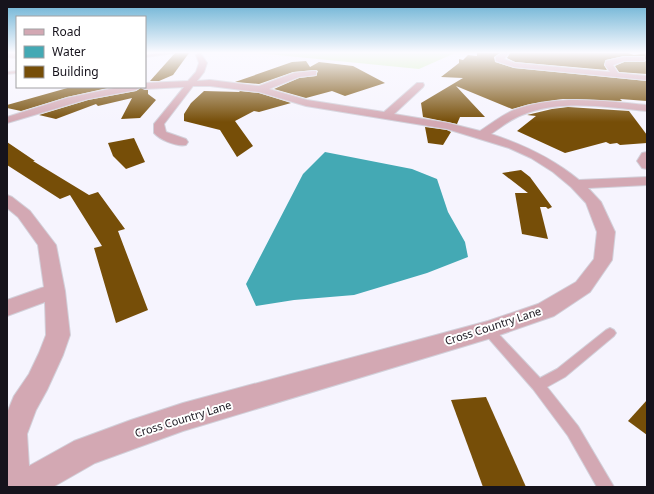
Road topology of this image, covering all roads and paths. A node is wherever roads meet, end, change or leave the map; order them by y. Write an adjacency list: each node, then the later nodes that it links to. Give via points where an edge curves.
1 (197, 76): 5 (street)
2 (297, 76): 9 (street)
3 (627, 76): 4 (street)
4 (647, 78)
5 (190, 84): 7 (street, Cross Country Lane); 9 (street, Cross Country Lane, via 230,84); 14 (street, via 159,124 160,133)
6 (420, 85): 11 (street)
7 (146, 86)
8 (130, 88): 12 (street, via 58,102)
9 (260, 89): 11 (street, Cross Country Lane, via 306,102)
10 (645, 108): 13 (street, via 570,104 530,109 509,117)
11 (386, 116): 13 (street, Cross Country Lane)
12 (7, 120)
13 (482, 134): 18 (street, Cross Country Lane, via 535,155)
14 (182, 142)
15 (647, 156): 16 (street, via 644,161)
16 (647, 165)
17 (647, 181): 18 (street)
18 (576, 184): 22 (street, Cross Country Lane, via 593,202 606,232 603,260 583,287 546,310)
19 (7, 200): 20 (street, via 24,214 47,245)
20 (55, 291): 21 (street); 25 (street, via 58,335 13,434)
21 (7, 308)
22 (488, 330): 24 (lane); 26 (street, Cross Country Lane, via 131,434 85,452)
23 (610, 333): 24 (lane, via 561,373)
24 (538, 385): 27 (lane, via 573,431)
25 (15, 487)
26 (22, 487)
27 (606, 487)

